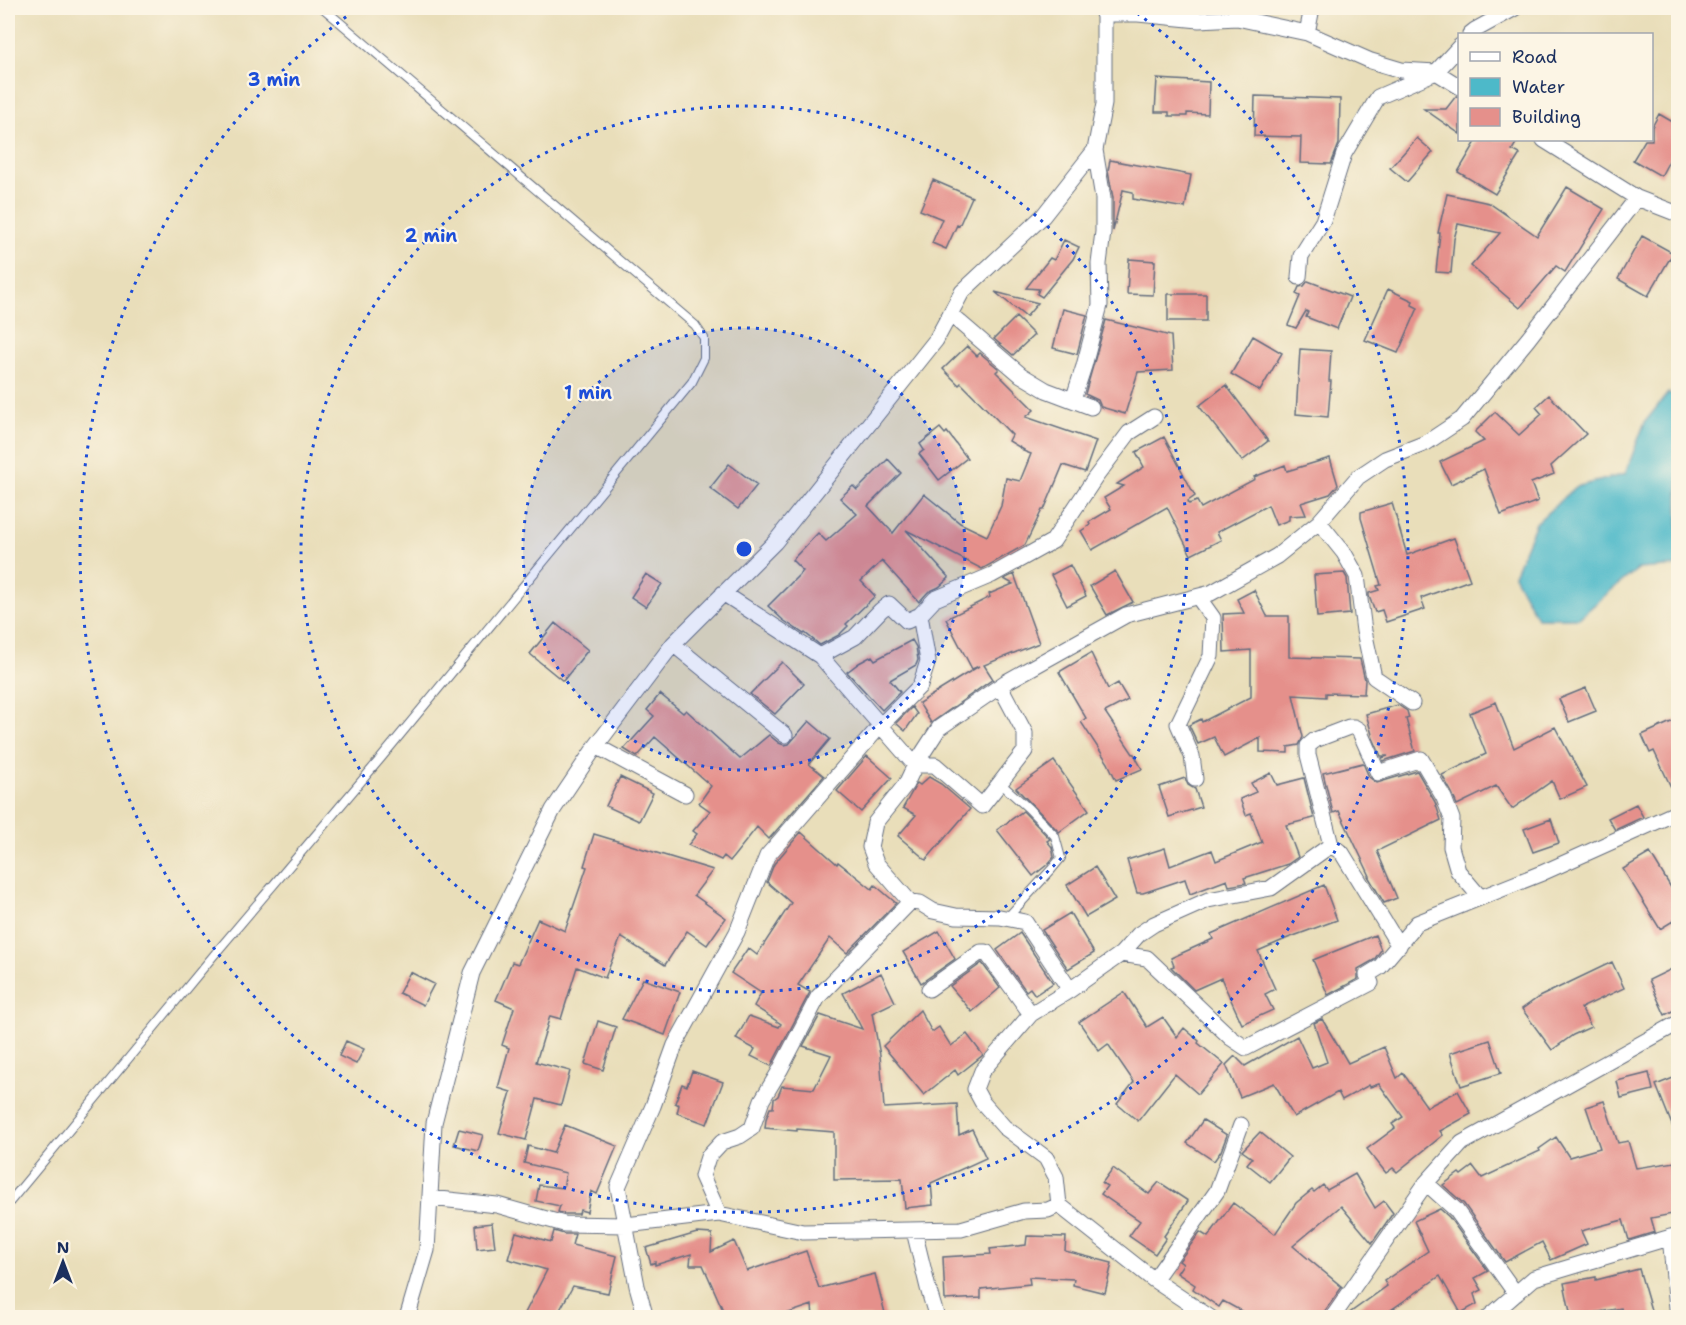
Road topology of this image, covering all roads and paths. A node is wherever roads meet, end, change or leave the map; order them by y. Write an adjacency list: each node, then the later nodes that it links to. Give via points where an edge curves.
1 (323, 8): 48 (lane, via 695,325 704,338 704,358 684,392)
2 (1312, 8): 5 (street)
3 (1515, 8): 6 (street)
4 (1103, 11): 5 (street, via 1199,20 1237,18); 11 (street, via 1104,104)
5 (1307, 33): 8 (street, via 1371,61 1401,70)
6 (1471, 33)
7 (1458, 48): 8 (street)
8 (1436, 72): 9 (street); 14 (street, via 1378,98 1344,154 1323,221 1301,256)
9 (1458, 86)
10 (1546, 141): 12 (street)
11 (1095, 150): 15 (street, via 1043,216 962,292); 16 (street, via 1103,198 1100,305)
12 (1637, 198): 13 (street); 19 (street, via 1461,419 1426,443 1385,459 1358,477)
13 (1678, 214)
14 (1299, 277)
15 (950, 314): 16 (street, via 1021,375); 20 (street, via 936,340 775,542)
16 (1073, 400): 17 (street)
17 (1091, 407)
18 (1154, 417): 22 (street, via 1130,434 1053,542 992,575 935,599)
19 (1319, 522): 21 (street, via 1277,556); 26 (street, via 1357,576 1374,677)
20 (723, 593): 23 (street); 24 (street)
21 (1198, 597): 25 (street, via 1126,615); 31 (street, via 1213,618 1211,656 1178,724 1192,756)
22 (920, 615): 24 (street, via 907,621 889,604 855,637); 27 (street, via 928,662 920,686)
23 (673, 644): 28 (street); 29 (street)
24 (820, 656): 27 (street)
25 (1000, 686): 30 (street, via 939,728); 32 (street, via 1025,733 1025,751)
26 (1412, 703)
27 (880, 726): 30 (street); 51 (street, via 767,856 737,932 675,1045 654,1106 618,1186)
28 (785, 735)
29 (596, 746): 33 (street); 47 (street, via 553,810 472,973 434,1123)
30 (915, 765): 32 (street, via 934,765 982,806); 37 (street, via 906,784 875,823 870,847 876,863)
31 (1196, 779)
32 (999, 782): 38 (lane, via 1055,837 1061,858)
33 (685, 794)
34 (1678, 812): 36 (street)
35 (1331, 845): 36 (street, via 1308,746 1354,727 1359,730 1377,773 1421,759 1452,819 1451,847 1458,871); 39 (street, via 1342,853); 40 (street, via 1272,888 1208,900 1154,924)
36 (1480, 897): 39 (street, via 1417,923)
37 (910, 902): 38 (street, via 956,916); 50 (street, via 818,997 762,1100 752,1128 722,1142 708,1157 702,1176)
38 (1007, 918): 42 (street, via 1025,922)
39 (1399, 946): 40 (street, via 1367,975 1371,983 1246,1048 1147,958)
40 (1121, 954): 42 (street)
41 (929, 989): 43 (street, via 986,952)
42 (1070, 990): 43 (street)
43 (1031, 1014): 49 (street, via 982,1071 975,1089 1005,1128 1046,1158 1056,1177)
44 (1678, 1023): 46 (street, via 1462,1143)
45 (1241, 1125): 54 (street, via 1217,1191)
46 (1426, 1183): 55 (street, via 1456,1210); 60 (street)
47 (430, 1198): 51 (street, via 497,1205 564,1224); 56 (street, via 427,1250)
48 (8, 1204)
49 (1059, 1205): 52 (street, via 961,1229); 54 (street)
50 (718, 1214): 51 (street); 52 (street, via 803,1232)
51 (626, 1225): 57 (street)
52 (914, 1231): 58 (street)
53 (1674, 1236): 55 (street, via 1534,1278); 62 (street)
54 (1154, 1280): 59 (street)
55 (1516, 1294): 61 (street)
56 (407, 1317)
57 (646, 1317)
58 (937, 1317)
59 (1211, 1317)
60 (1332, 1317)
61 (1488, 1317)
62 (1678, 1317)

